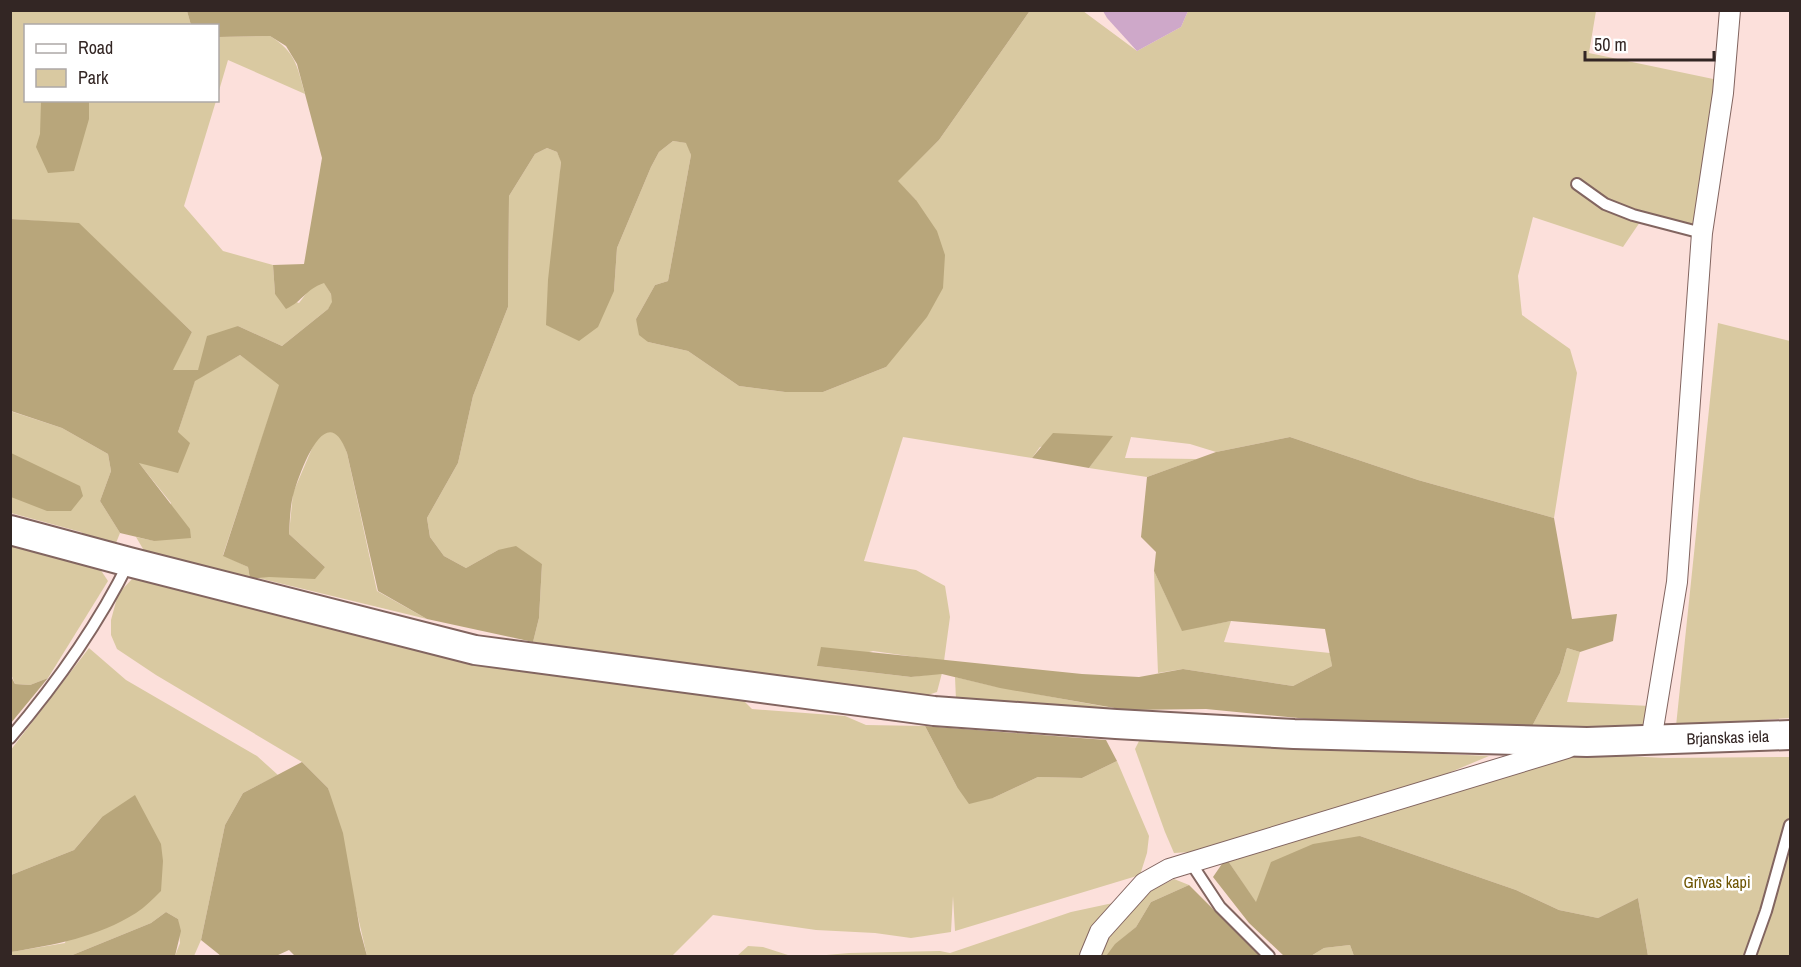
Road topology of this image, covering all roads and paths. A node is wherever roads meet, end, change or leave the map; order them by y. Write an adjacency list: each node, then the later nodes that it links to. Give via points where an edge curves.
1 (1730, 10): 3 (street, via 1723,93)
2 (1577, 184): 3 (lane, via 1605,204 1633,215)
3 (1702, 233): 8 (street, via 1677,582)
4 (10, 530): 5 (main road, Brjanskas iela)
5 (129, 562): 7 (lane, via 111,599 72,658); 9 (main road, Brjanskas iela, via 475,650 934,711 1294,734)
6 (1791, 735): 8 (main road, Brjanskas iela)
7 (10, 738)
8 (1658, 740): 9 (main road, Brjanskas iela)
9 (1587, 742): 11 (street)
10 (1791, 825): 14 (lane)
11 (1191, 863): 12 (street, via 1169,869 1144,883 1100,932); 13 (lane, via 1220,908)
12 (1090, 957)
13 (1269, 957)
14 (1750, 957)

